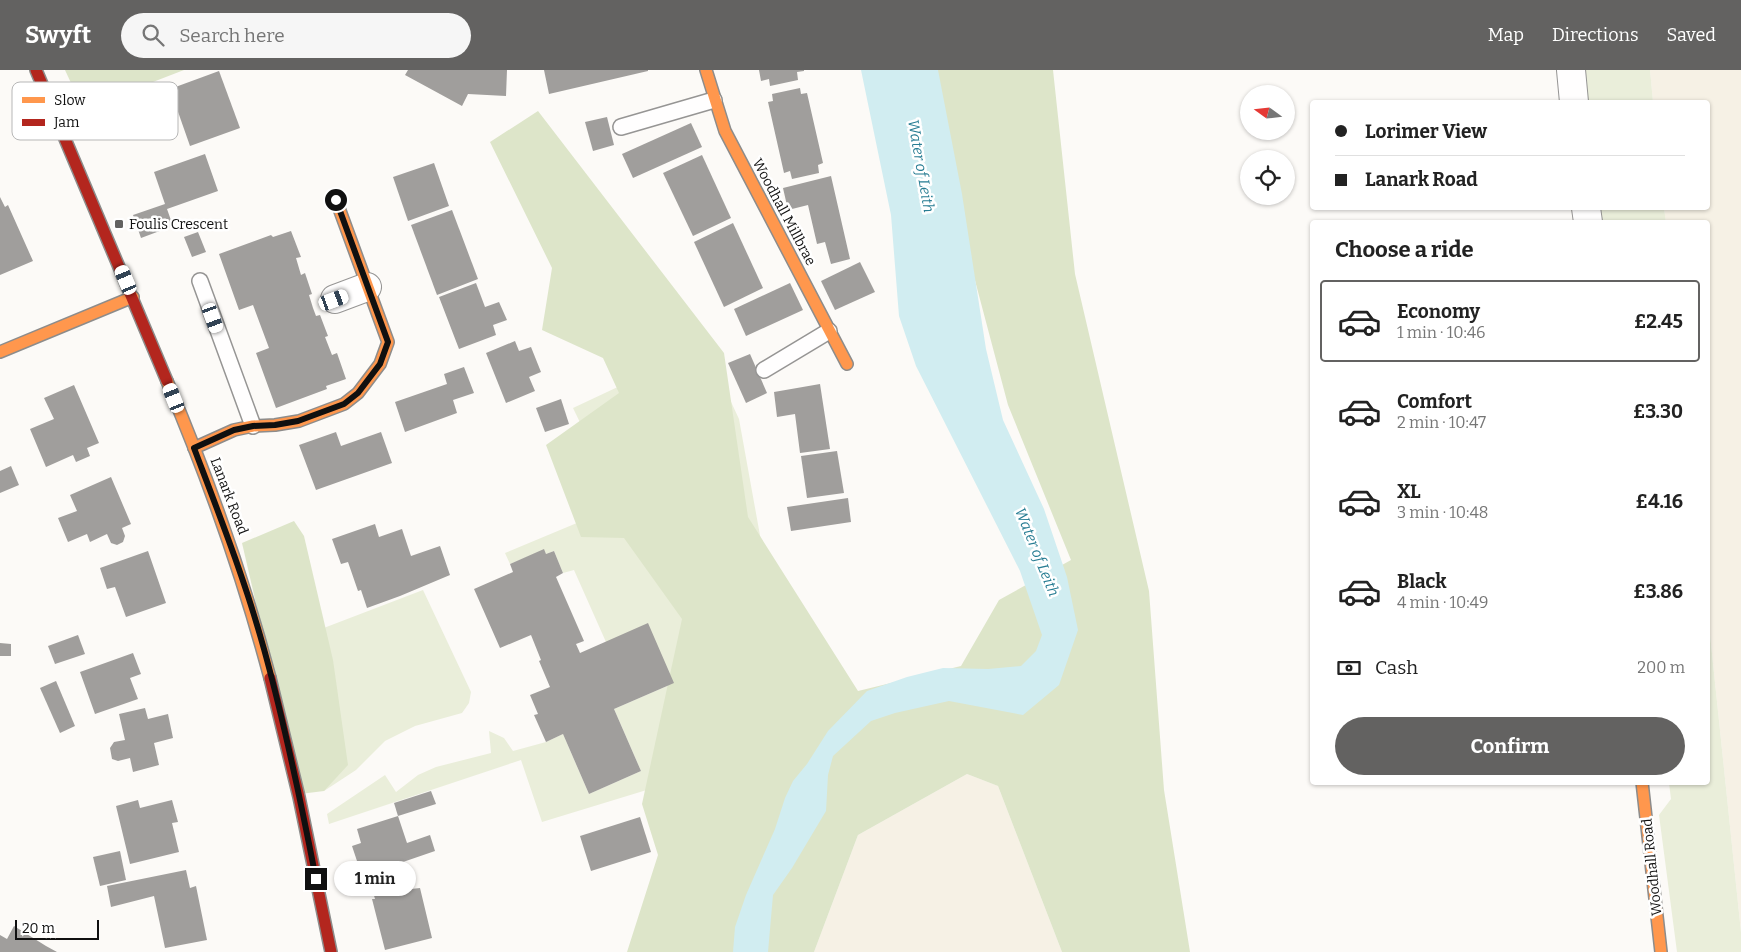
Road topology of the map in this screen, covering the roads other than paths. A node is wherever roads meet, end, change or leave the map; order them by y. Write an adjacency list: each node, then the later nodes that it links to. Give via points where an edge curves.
1 (36, 70): 4 (street, Lanark Road)
2 (706, 70): 5 (street, Woodhall Millbrae)
3 (1571, 70): 6 (street)
4 (41, 82)
5 (714, 100): 7 (lane); 14 (street, Woodhall Millbrae, via 725,131)
6 (1574, 100)
7 (621, 128)
8 (66, 140): 12 (street, Lanark Road)
9 (336, 200): 11 (street)
10 (200, 282): 18 (lane)
11 (367, 287): 13 (street); 18 (street, via 388,342 380,364 358,393 344,404 298,421)
12 (133, 297): 15 (street); 19 (street, Lanark Road)
13 (334, 300)
14 (829, 331): 16 (street, Woodhall Millbrae); 17 (lane)
15 (0, 352)
16 (847, 364)
17 (764, 370)
18 (253, 426): 19 (street, via 234,430)
19 (194, 448): 21 (street, Lanark Road, via 230,542 264,648)
20 (1642, 785): 22 (street, Woodhall Road)
21 (332, 952)
22 (1661, 952)

